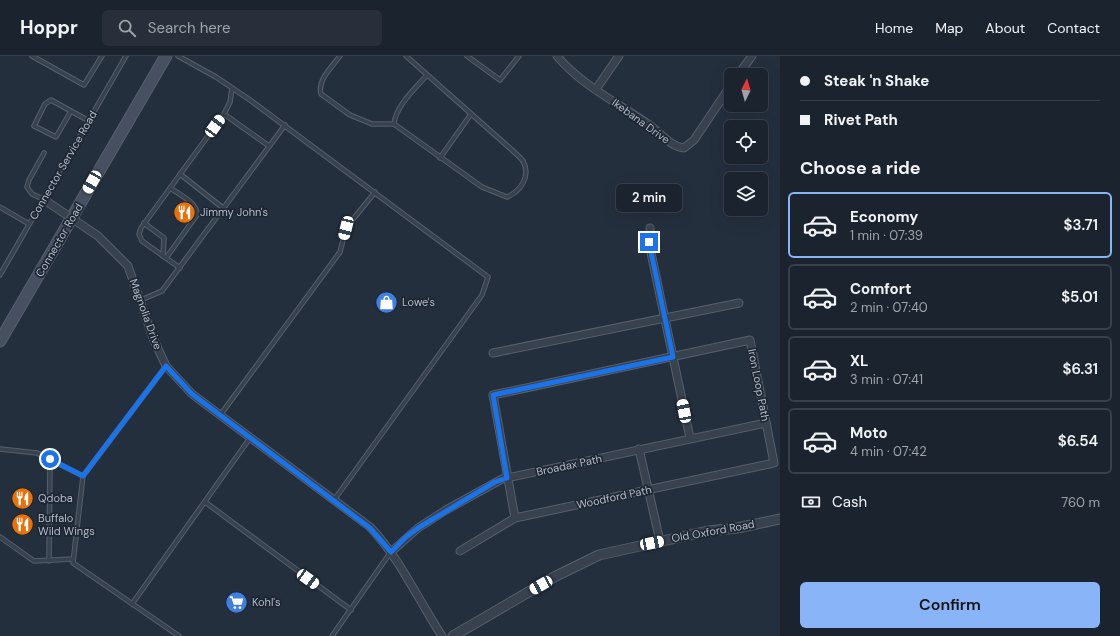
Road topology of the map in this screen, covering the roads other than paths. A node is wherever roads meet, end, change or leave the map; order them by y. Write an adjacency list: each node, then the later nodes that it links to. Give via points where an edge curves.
1 (102, 56): 12 (lane, via 84,85)
2 (126, 56): 21 (lane, Connector Service Road)
3 (166, 56): 33 (main road, Connector Road)
4 (178, 56): 15 (lane)
5 (340, 56): 22 (lane, via 321,81 321,94 350,116 372,124)
6 (406, 56): 14 (lane)
7 (467, 56): 8 (lane, via 500,80)
8 (519, 56)
9 (557, 56): 16 (street, Ikebana Drive)
10 (619, 56): 16 (street)
11 (752, 56): 13 (street)
12 (35, 57)
13 (743, 68)
14 (427, 74): 20 (lane); 22 (lane, via 399,109)
15 (232, 88): 19 (lane, via 230,102); 23 (lane)
16 (596, 90): 17 (street, Ikebana Drive, via 650,125 671,144 684,148 694,140)
17 (724, 95)
18 (71, 111): 18 (lane, via 51,100 34,126 56,137); 21 (lane)
19 (224, 114): 24 (lane); 27 (lane)
20 (471, 114): 26 (lane); 26 (lane, via 523,161 526,171 524,183 517,193 507,197 482,187)
21 (89, 121): 30 (lane, Connector Service Road)
22 (394, 124): 26 (lane)
23 (285, 125): 24 (lane); 29 (lane)
24 (269, 146): 32 (lane)
25 (44, 153): 30 (lane, via 27,187 32,194)
26 (440, 158)
27 (180, 174): 28 (lane); 32 (lane)
28 (170, 188): 34 (lane); 37 (lane, via 193,205 197,215)
29 (375, 192): 47 (lane, via 346,228 340,252); 58 (lane, via 488,277 482,295)
30 (43, 199): 33 (street, Magnolia Drive); 35 (lane, Connector Service Road)
31 (0, 207): 35 (lane)
32 (223, 208): 38 (lane)
33 (71, 218): 40 (street, Magnolia Drive, via 98,236 128,266); 43 (main road, Connector Road)
34 (144, 223): 37 (lane, via 164,238); 37 (lane, via 139,234 142,241)
35 (29, 224): 39 (lane, Connector Service Road)
36 (650, 228): 42 (street, via 650,248)
37 (164, 257): 38 (lane)
38 (180, 268): 40 (lane, via 162,291)
39 (0, 273)
40 (141, 300): 46 (street, Magnolia Drive, via 153,338)
41 (739, 303): 42 (street)
42 (665, 318): 44 (street); 45 (street)
43 (0, 341)
44 (493, 353)
45 (673, 357): 48 (street, Iron Loop Path, via 750,340); 50 (street); 56 (street, Iron Loop Path, via 493,395)
46 (166, 366): 47 (street, Magnolia Drive, via 192,394); 55 (lane)
47 (221, 414): 49 (street, Magnolia Drive)
48 (766, 423): 50 (street, Broadax Path); 54 (street, Iron Loop Path)
49 (251, 437): 58 (street, Magnolia Drive); 59 (lane)
50 (690, 438): 52 (street, Broadax Path)
51 (0, 449): 53 (lane, via 37,452)
52 (639, 449): 56 (street, Broadax Path); 57 (street)
53 (50, 459): 55 (lane); 67 (lane)
54 (774, 463): 57 (street, Woodford Path)
55 (83, 476): 66 (lane)
56 (507, 478): 60 (street); 65 (street, Broadax Path, via 495,482 440,514 406,537)
57 (649, 490): 60 (street, Woodford Path); 63 (street)
58 (334, 500): 65 (street, Magnolia Drive, via 370,528)
59 (205, 502): 68 (lane); 69 (lane)
60 (516, 518): 64 (street, Woodford Path)
61 (780, 519): 63 (street, Old Oxford Road)
62 (0, 537): 67 (lane, via 34,561)
63 (660, 541): 73 (street, Old Oxford Road, via 614,551 584,561)
64 (460, 551)
65 (391, 552): 69 (lane); 72 (street, Magnolia Drive)
66 (74, 559): 67 (lane); 68 (lane, via 73,564)
67 (49, 561)
68 (132, 604): 70 (lane)
69 (351, 610): 71 (lane)
70 (179, 636)
71 (332, 636)
72 (442, 636)
73 (452, 636)

